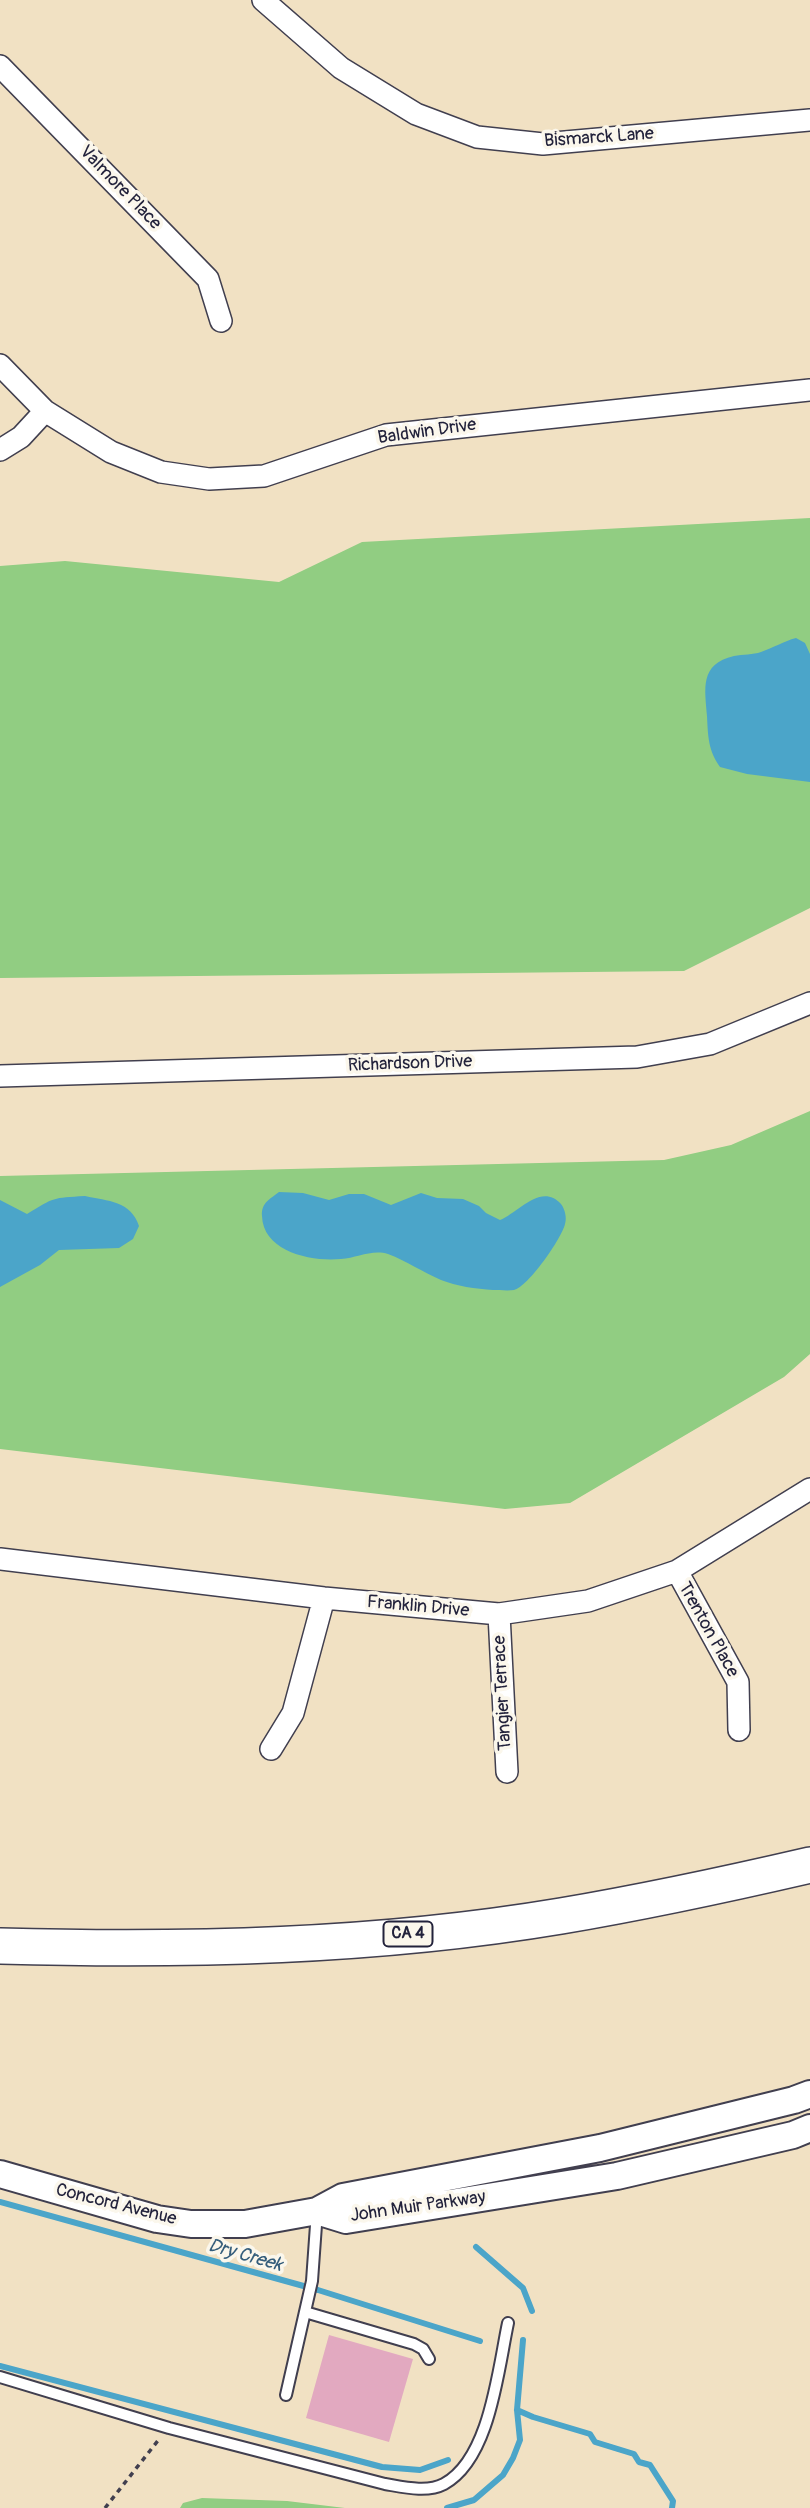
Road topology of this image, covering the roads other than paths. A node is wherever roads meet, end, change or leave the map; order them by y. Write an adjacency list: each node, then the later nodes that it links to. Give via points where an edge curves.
1 (263, 0): 3 (street, Bismarck Lane, via 341,68 416,114 477,137 543,144)
2 (0, 66): 4 (street, Valmore Place, via 208,279)
3 (810, 120)
4 (221, 321)
5 (0, 365): 7 (street, Baldwin Drive)
6 (810, 390): 7 (street, Baldwin Drive, via 386,435 264,476 209,479 161,472 110,452)
7 (45, 411): 8 (street)
8 (0, 450)
9 (810, 1003): 10 (street, Richardson Drive, via 710,1044 637,1057)
10 (0, 1076)
11 (810, 1489): 13 (street, Franklin Drive)
12 (0, 1559): 14 (street, Franklin Drive)
13 (677, 1572): 15 (street, Franklin Drive, via 588,1601); 16 (street, Trenton Place, via 738,1682)
14 (324, 1598): 15 (street, Franklin Drive); 17 (street, via 293,1713)
15 (499, 1614): 18 (street, Tangier Terrace)
16 (739, 1730)
17 (271, 1749)
18 (507, 1772)
19 (810, 1865): 20 (highway, CA 4, via 560,1916 450,1930 167,1948)
20 (0, 1946)
21 (810, 2094): 24 (street, John Muir Parkway, via 600,2148 343,2197)
22 (810, 2128): 24 (street, John Muir Parkway, via 603,2178 346,2220)
23 (0, 2174): 24 (street, Concord Avenue, via 157,2219 191,2224 246,2224)
24 (317, 2211): 25 (lane)
25 (305, 2312): 27 (lane, via 414,2344); 29 (lane)
26 (508, 2323): 28 (lane, via 488,2417 472,2456 442,2486 418,2489 169,2428)
27 (429, 2359)
28 (0, 2377)
29 (286, 2395)

